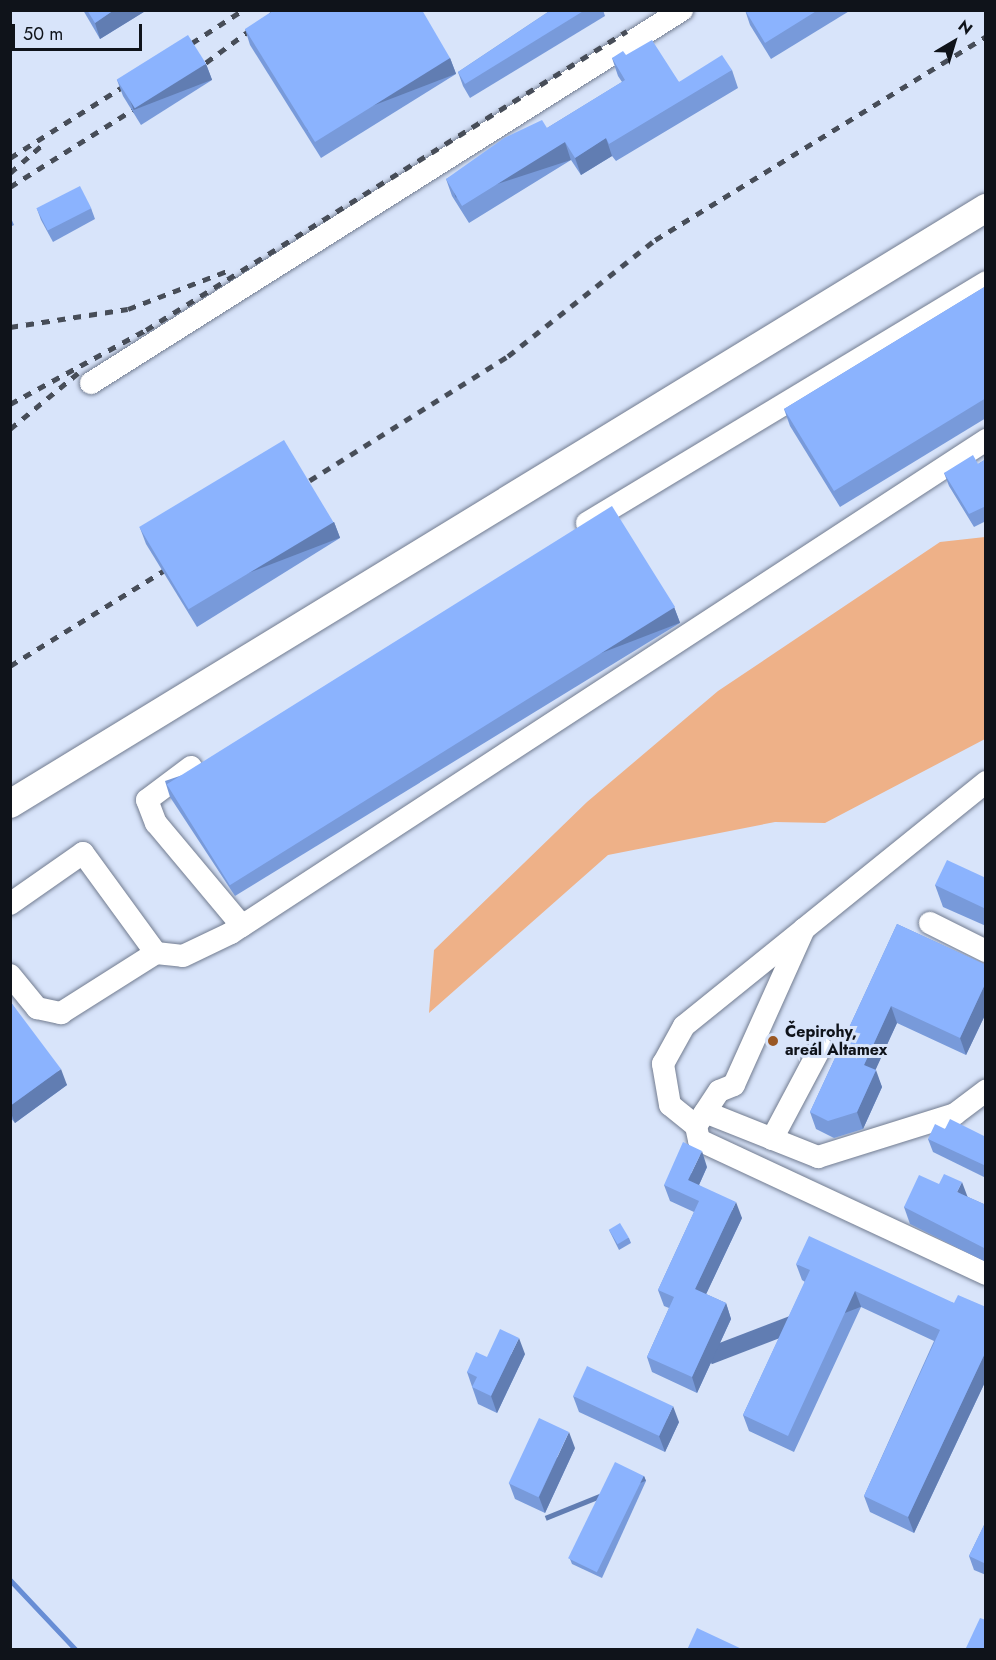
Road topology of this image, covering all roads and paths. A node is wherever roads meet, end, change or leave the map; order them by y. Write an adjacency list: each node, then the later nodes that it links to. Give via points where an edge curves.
1 (682, 10): 2 (lane)
2 (650, 19): 5 (lane)
3 (986, 208): 10 (main road)
4 (986, 282): 7 (lane)
5 (91, 383)
6 (986, 440): 13 (lane)
7 (565, 537)
8 (211, 754): 13 (lane, via 161,785 147,800 156,823)
9 (986, 782): 14 (lane)
10 (10, 804)
11 (10, 904): 16 (lane, via 83,853)
12 (930, 923): 15 (lane)
13 (242, 926): 16 (lane, via 183,956)
14 (804, 929): 20 (lane, via 734,1085 719,1091); 20 (lane, via 684,1026 663,1064 670,1105)
15 (986, 951)
16 (156, 953): 17 (lane, via 61,1013 37,1008)
17 (10, 975)
18 (821, 1047): 21 (lane)
19 (986, 1091): 21 (lane, via 955,1114 818,1157)
20 (701, 1119): 21 (lane); 22 (lane, via 699,1140)
21 (772, 1139)
22 (986, 1274)

